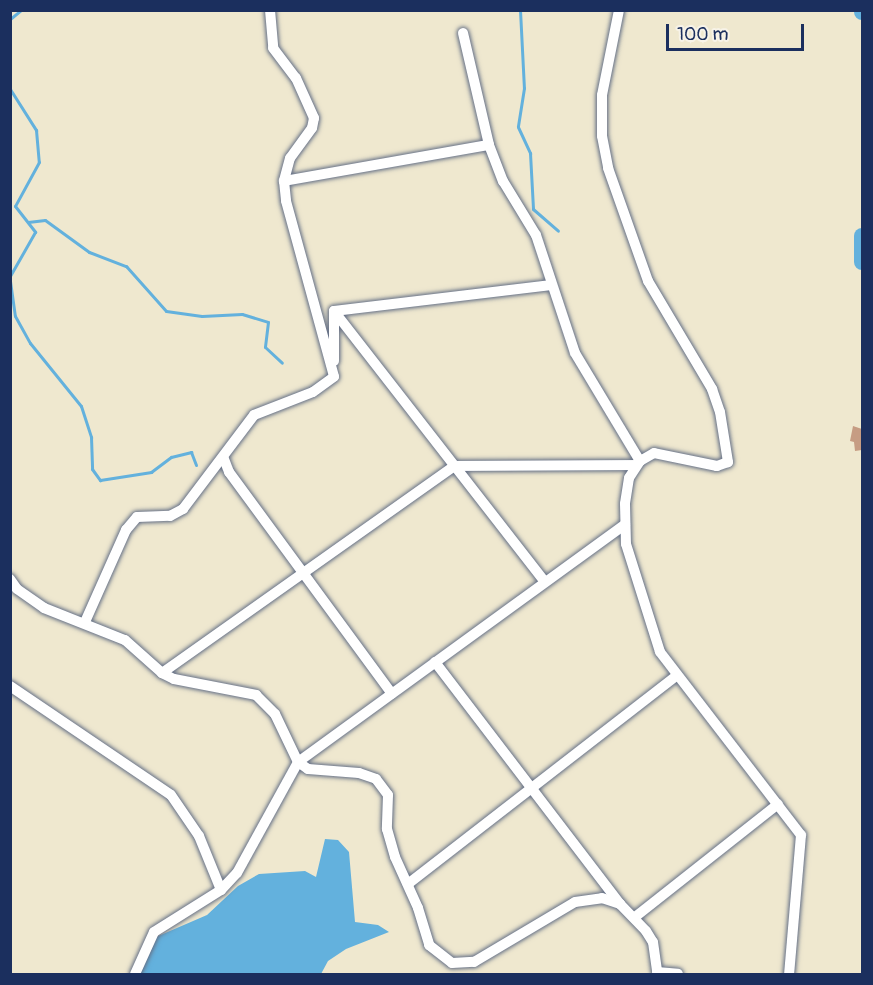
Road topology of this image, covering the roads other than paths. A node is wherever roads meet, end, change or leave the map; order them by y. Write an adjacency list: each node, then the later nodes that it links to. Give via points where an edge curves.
1 (270, 10): 5 (street, via 273,48 308,99 314,118 312,128 290,158)
2 (619, 10): 10 (street, via 602,95 602,136 608,168 648,281 712,389 728,462 717,466 654,453)
3 (463, 33): 4 (street)
4 (489, 145): 5 (street); 6 (street, via 503,181 536,235)
5 (284, 181): 8 (street, via 286,201)
6 (551, 285): 7 (street); 10 (street, via 575,353)
7 (334, 311): 8 (street); 11 (street)
8 (334, 377): 9 (street, via 312,392 255,415)
9 (224, 459): 13 (street, via 229,472); 16 (street, via 183,509 170,516 137,518 126,530)
10 (638, 463): 11 (street); 12 (street, via 629,478)
11 (454, 466): 13 (street); 15 (street)
12 (625, 524): 15 (street); 19 (street, via 630,566 660,652)
13 (303, 573): 18 (street); 21 (street)
14 (10, 579): 16 (street, via 17,590 44,608)
15 (544, 582): 17 (street)
16 (85, 622): 18 (street, via 125,640)
17 (435, 662): 21 (street); 23 (street)
18 (162, 673): 22 (street, via 256,695 275,714)
19 (676, 676): 23 (street); 24 (street)
20 (10, 686): 26 (street, via 171,795 200,836)
21 (392, 694): 22 (street)
22 (298, 762): 25 (street, via 323,771 359,773 385,787 387,829); 26 (street, via 237,873)
23 (532, 788): 25 (street); 27 (street)
24 (778, 804): 28 (street); 31 (street, via 801,835)
25 (408, 884): 27 (street, via 429,945 458,963 474,962 575,902 602,898)
26 (221, 890): 29 (street, via 154,932)
27 (620, 904): 28 (street)
28 (635, 917): 30 (street, via 653,942 657,972)
29 (135, 975)
30 (678, 975)
31 (789, 975)

